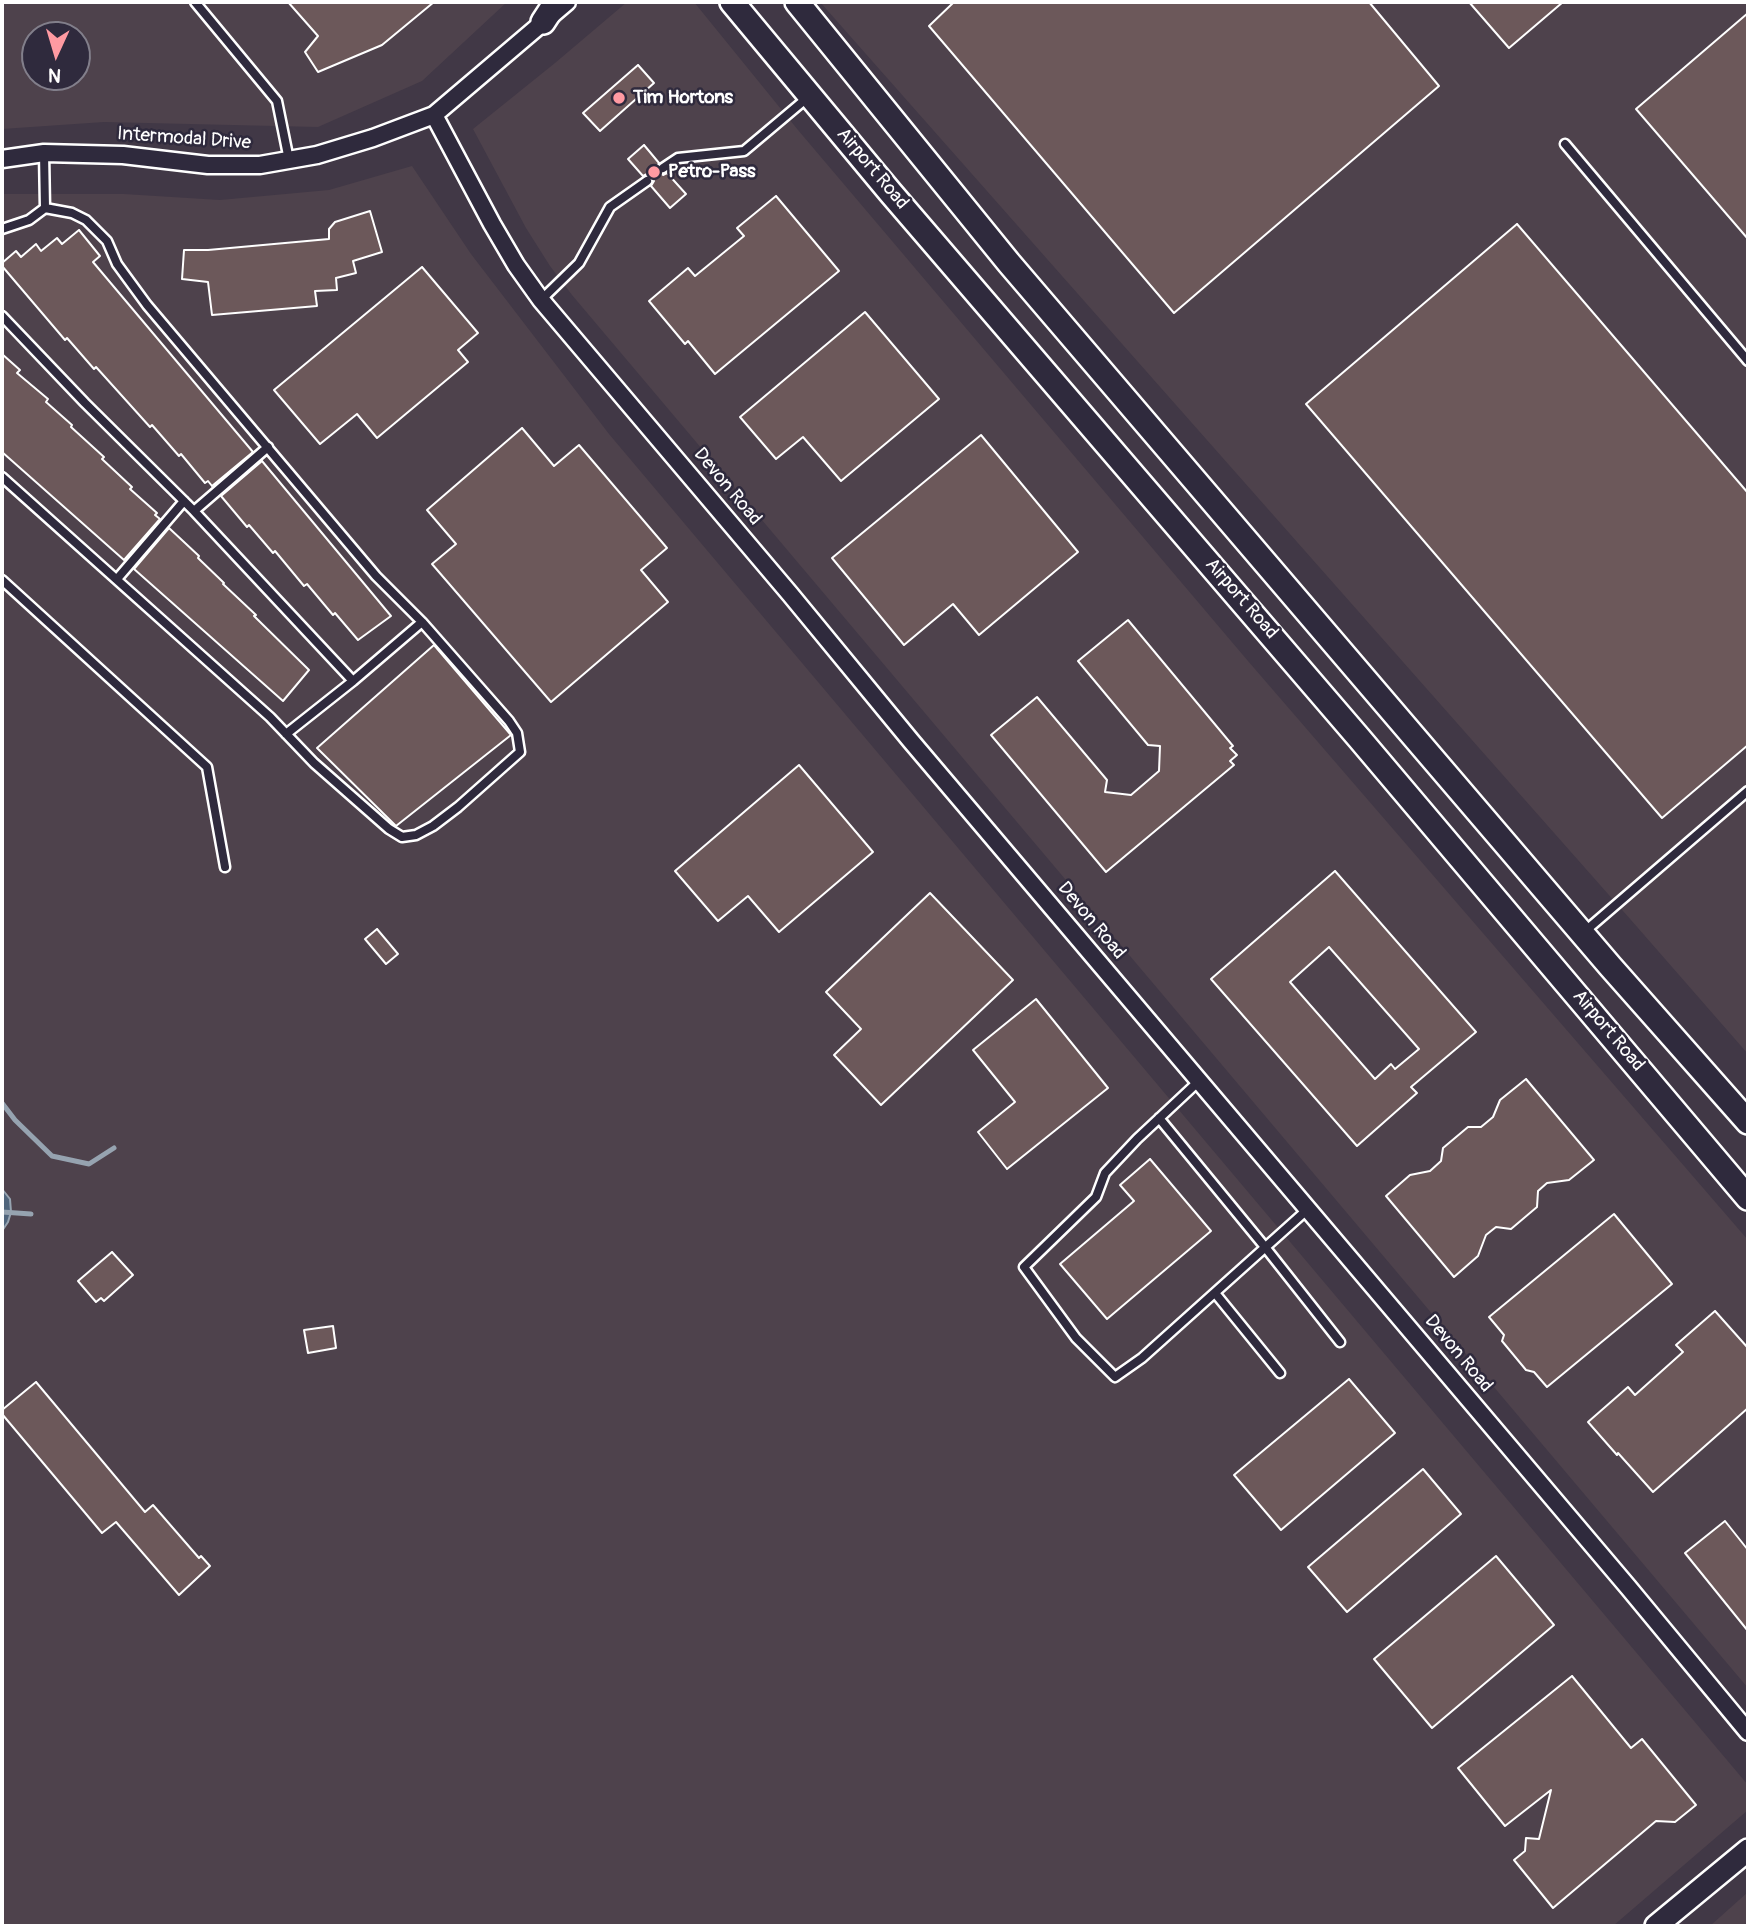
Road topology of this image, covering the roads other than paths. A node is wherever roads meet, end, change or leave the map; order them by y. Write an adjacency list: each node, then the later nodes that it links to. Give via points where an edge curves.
1 (195, 2): 12 (lane, via 277,102)
2 (556, 2): 6 (main road)
3 (567, 2): 6 (street, Intermodal Drive)
4 (732, 2): 7 (main road, Airport Road)
5 (797, 2): 31 (main road, via 1017,272)
6 (543, 22): 8 (street, Intermodal Drive)
7 (809, 96): 13 (lane, via 744,151 678,158); 35 (main road, Airport Road)
8 (435, 114): 12 (street, Intermodal Drive, via 373,138); 17 (street, Devon Road, via 492,224)
9 (1565, 144): 19 (lane)
10 (44, 153): 11 (street, Intermodal Drive); 12 (street, Intermodal Drive, via 123,155 208,165); 15 (lane)
11 (2, 159)
12 (289, 160)
13 (663, 168)
14 (647, 181): 17 (lane, via 610,207 579,263)
15 (45, 208): 16 (lane, via 29,220); 20 (lane, via 72,213 97,230 147,305)
16 (2, 229)
17 (541, 300): 32 (street, Devon Road)
18 (2, 316): 22 (lane)
19 (1748, 361)
20 (268, 447): 23 (lane); 26 (lane, via 376,576)
21 (2, 477): 24 (lane)
22 (184, 501): 23 (lane); 24 (lane)
23 (194, 510): 27 (lane)
24 (117, 579): 28 (lane)
25 (2, 580): 30 (lane, via 207,767)
26 (422, 622): 27 (lane); 28 (lane, via 509,721 519,743 520,752 511,762 458,807 416,835 402,837)
27 (353, 681): 28 (lane)
28 (286, 734)
29 (1748, 791): 31 (lane)
30 (225, 867)
31 (1582, 934): 34 (main road)
32 (1199, 1081): 33 (lane); 36 (street, Devon Road)
33 (1159, 1118): 37 (lane); 38 (lane, via 1105,1173 1096,1197 1024,1267 1076,1338 1115,1377)
34 (1748, 1122)
35 (1748, 1198)
36 (1308, 1209): 37 (lane); 41 (street, Devon Road)
37 (1265, 1247): 38 (lane); 39 (lane)
38 (1215, 1293): 40 (lane)
39 (1340, 1342)
40 (1280, 1373)
41 (1748, 1732)
42 (1748, 1850): 43 (street)
43 (1656, 1926)

